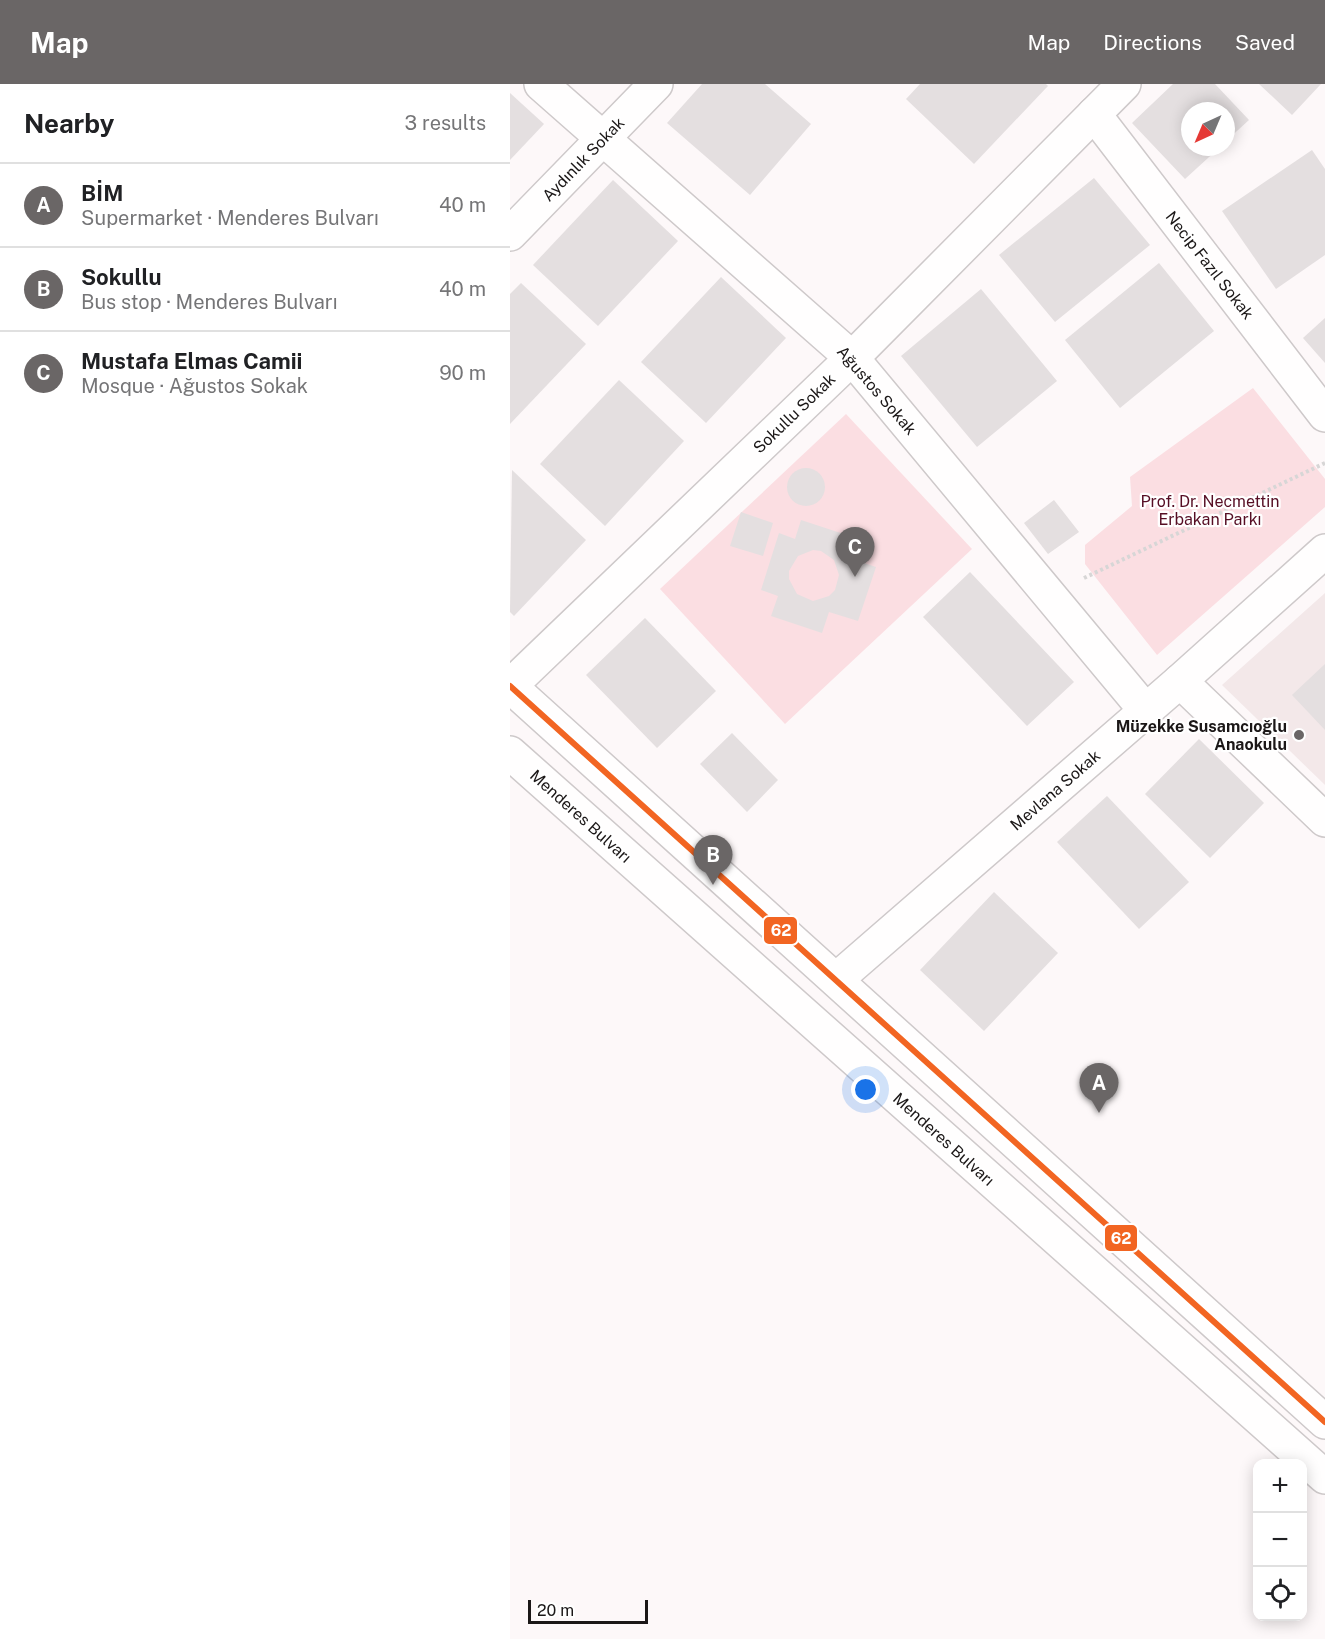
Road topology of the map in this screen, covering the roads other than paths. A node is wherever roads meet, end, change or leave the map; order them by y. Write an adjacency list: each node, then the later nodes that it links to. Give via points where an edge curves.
1 (541, 84): 5 (street, Ağustos Sokak)
2 (656, 84): 5 (street, Aydınlık Sokak)
3 (1125, 84): 4 (street, Sokullu Sokak)
4 (1094, 114): 7 (street, Sokullu Sokak); 8 (street, Necip Fazıl Sokak)
5 (604, 140): 6 (street, Aydınlık Sokak); 7 (street, Ağustos Sokak)
6 (510, 234)
7 (852, 358): 11 (street, Sokullu Sokak); 12 (street, Ağustos Sokak)
8 (1325, 415)
9 (1325, 551): 10 (street, Mevlana Sokak)
10 (1180, 681): 12 (street, Mevlana Sokak); 14 (street)
11 (510, 686): 15 (street)
12 (1146, 711): 15 (street, Mevlana Sokak)
13 (510, 753): 17 (street, Menderes Bulvarı)
14 (1325, 820)
15 (837, 979): 16 (street)
16 (1325, 1422)
17 (1325, 1477)

